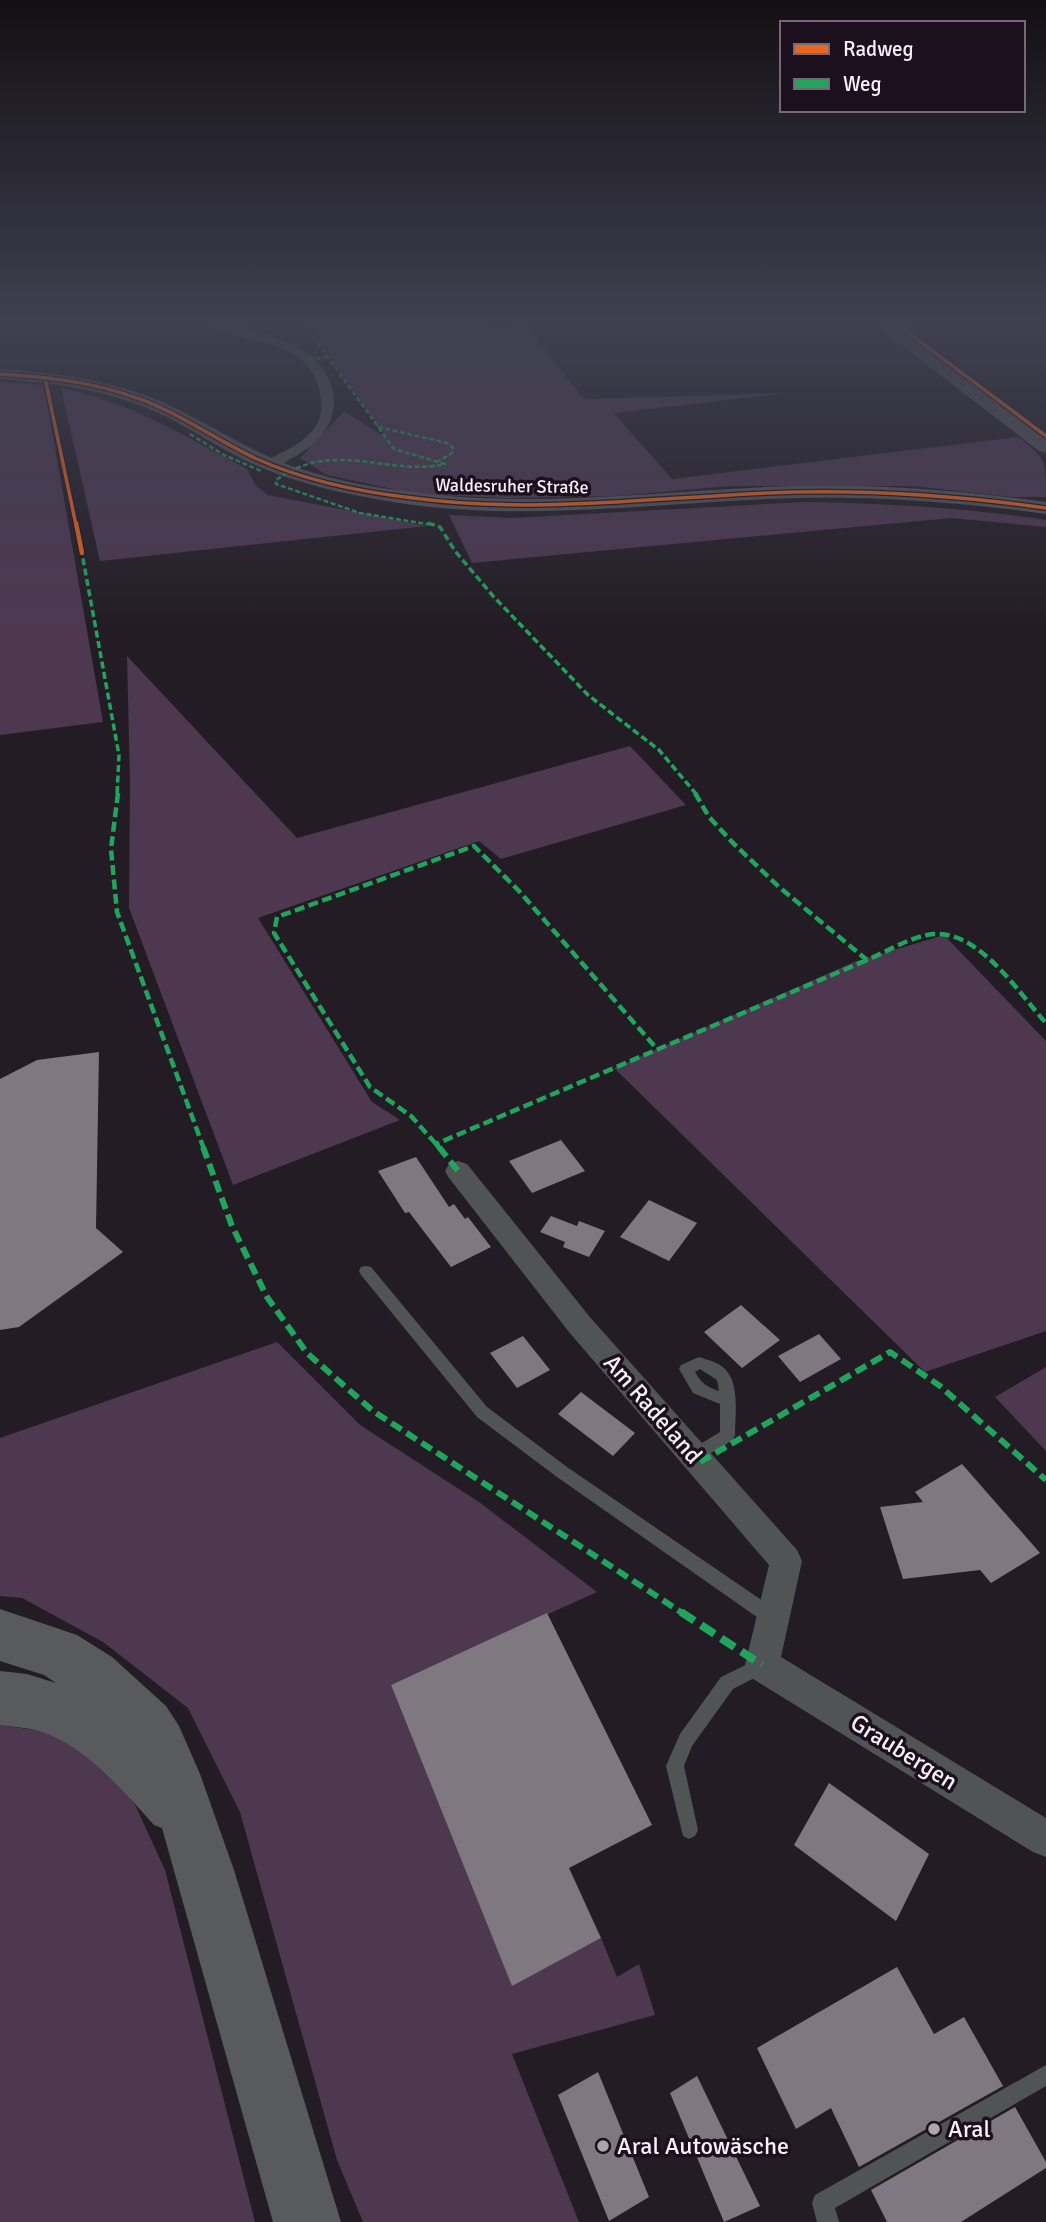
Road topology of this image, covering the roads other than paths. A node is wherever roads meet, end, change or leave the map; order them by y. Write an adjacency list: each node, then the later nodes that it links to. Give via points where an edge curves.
1 (189, 422): 5 (street, Waldesruher Straße)
2 (326, 422): 5 (street, via 299,449)
3 (1013, 422): 4 (street)
4 (1046, 447)
5 (262, 461): 6 (street, Waldesruher Straße, via 346,487 466,504 563,505 842,492 942,496)
6 (1046, 508)
7 (458, 1171): 10 (street, Am Radeland, via 579,1324)
8 (366, 1272): 11 (lane, via 482,1412)
9 (727, 1401): 10 (lane, via 728,1435)
10 (694, 1456): 11 (street, Am Radeland, via 786,1561)
11 (773, 1618): 13 (street, Am Radeland)
12 (0, 1634): 15 (highway, via 58,1653 125,1703 159,1745)
13 (762, 1665): 16 (lane, via 727,1683 685,1740 675,1766); 17 (street, Graubergen)
14 (0, 1698): 15 (highway, via 21,1698 53,1708 92,1727 139,1766)
15 (185, 1817): 19 (highway, via 205,1870)
16 (689, 1830)
17 (1046, 1839)
18 (1046, 2075): 20 (lane, via 823,2203)
19 (307, 2222)
20 (828, 2222)

